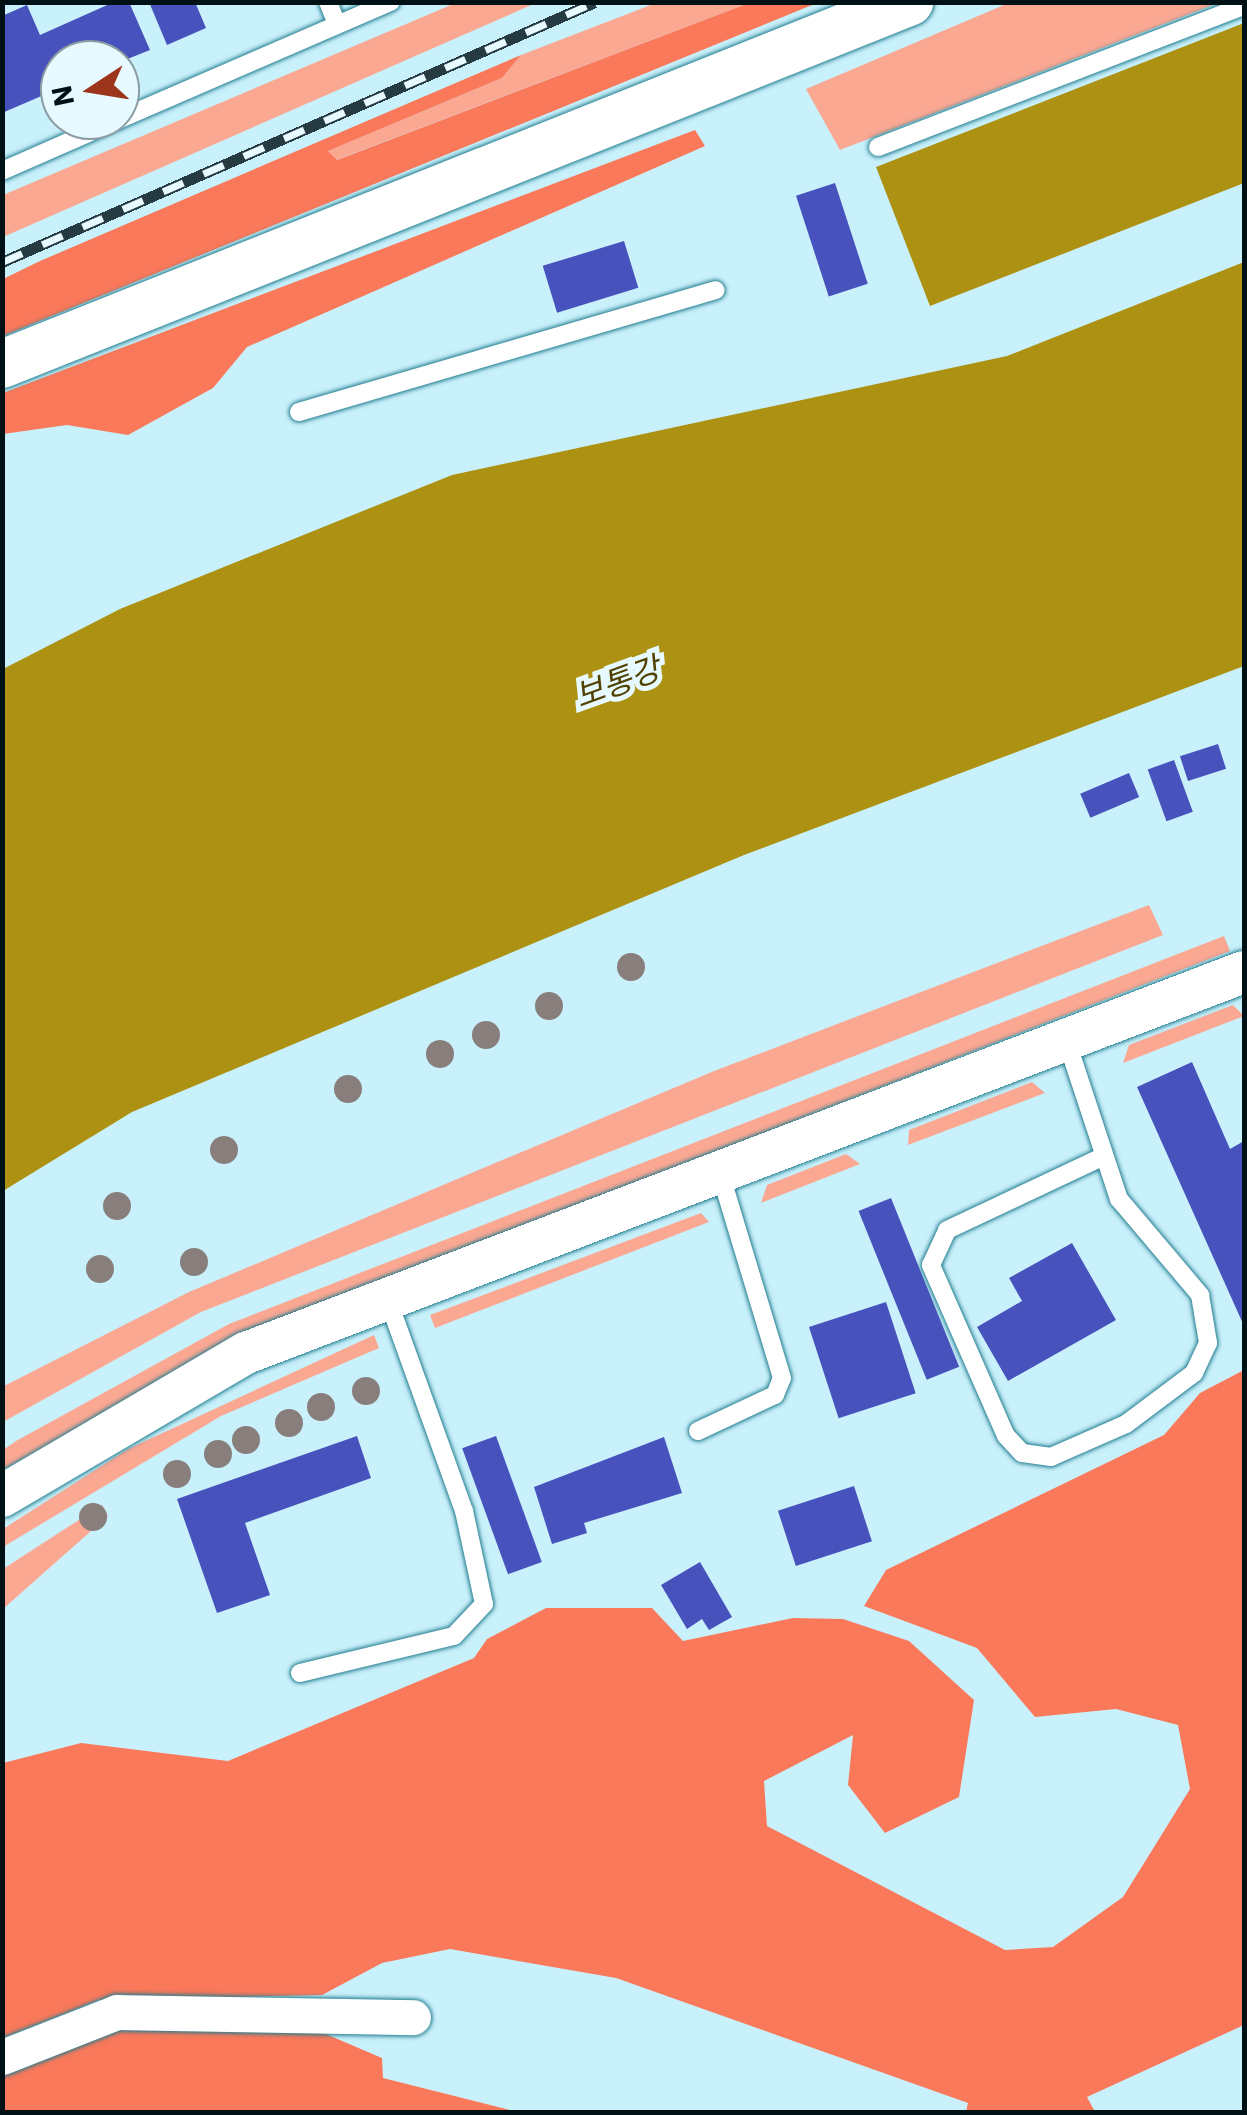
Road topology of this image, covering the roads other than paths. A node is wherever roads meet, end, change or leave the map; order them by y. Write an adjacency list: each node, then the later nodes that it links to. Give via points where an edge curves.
1 (328, 2): 5 (lane)
2 (391, 2): 5 (lane)
3 (908, 2): 11 (main road)
4 (1244, 6): 8 (lane)
5 (337, 24): 6 (lane)
6 (140, 111)
7 (73, 140): 9 (lane)
8 (878, 147)
9 (2, 171)
10 (714, 290): 12 (lane)
11 (2, 364)
12 (300, 412)
13 (1244, 972): 14 (street)
14 (1066, 1038): 15 (lane); 16 (street)
15 (1102, 1157): 15 (lane, via 1119,1198 1200,1295 1208,1343 1194,1373 1126,1424 1051,1457 1022,1453 1006,1436 931,1265 947,1230)
16 (718, 1168): 17 (street); 18 (lane, via 782,1378 775,1395)
17 (387, 1297): 19 (street, via 246,1353); 20 (lane, via 464,1511 484,1604 454,1636)
18 (698, 1431)
19 (2, 1496)
20 (300, 1672)
21 (413, 2017): 22 (street, via 118,2012)
22 (2, 2058)

